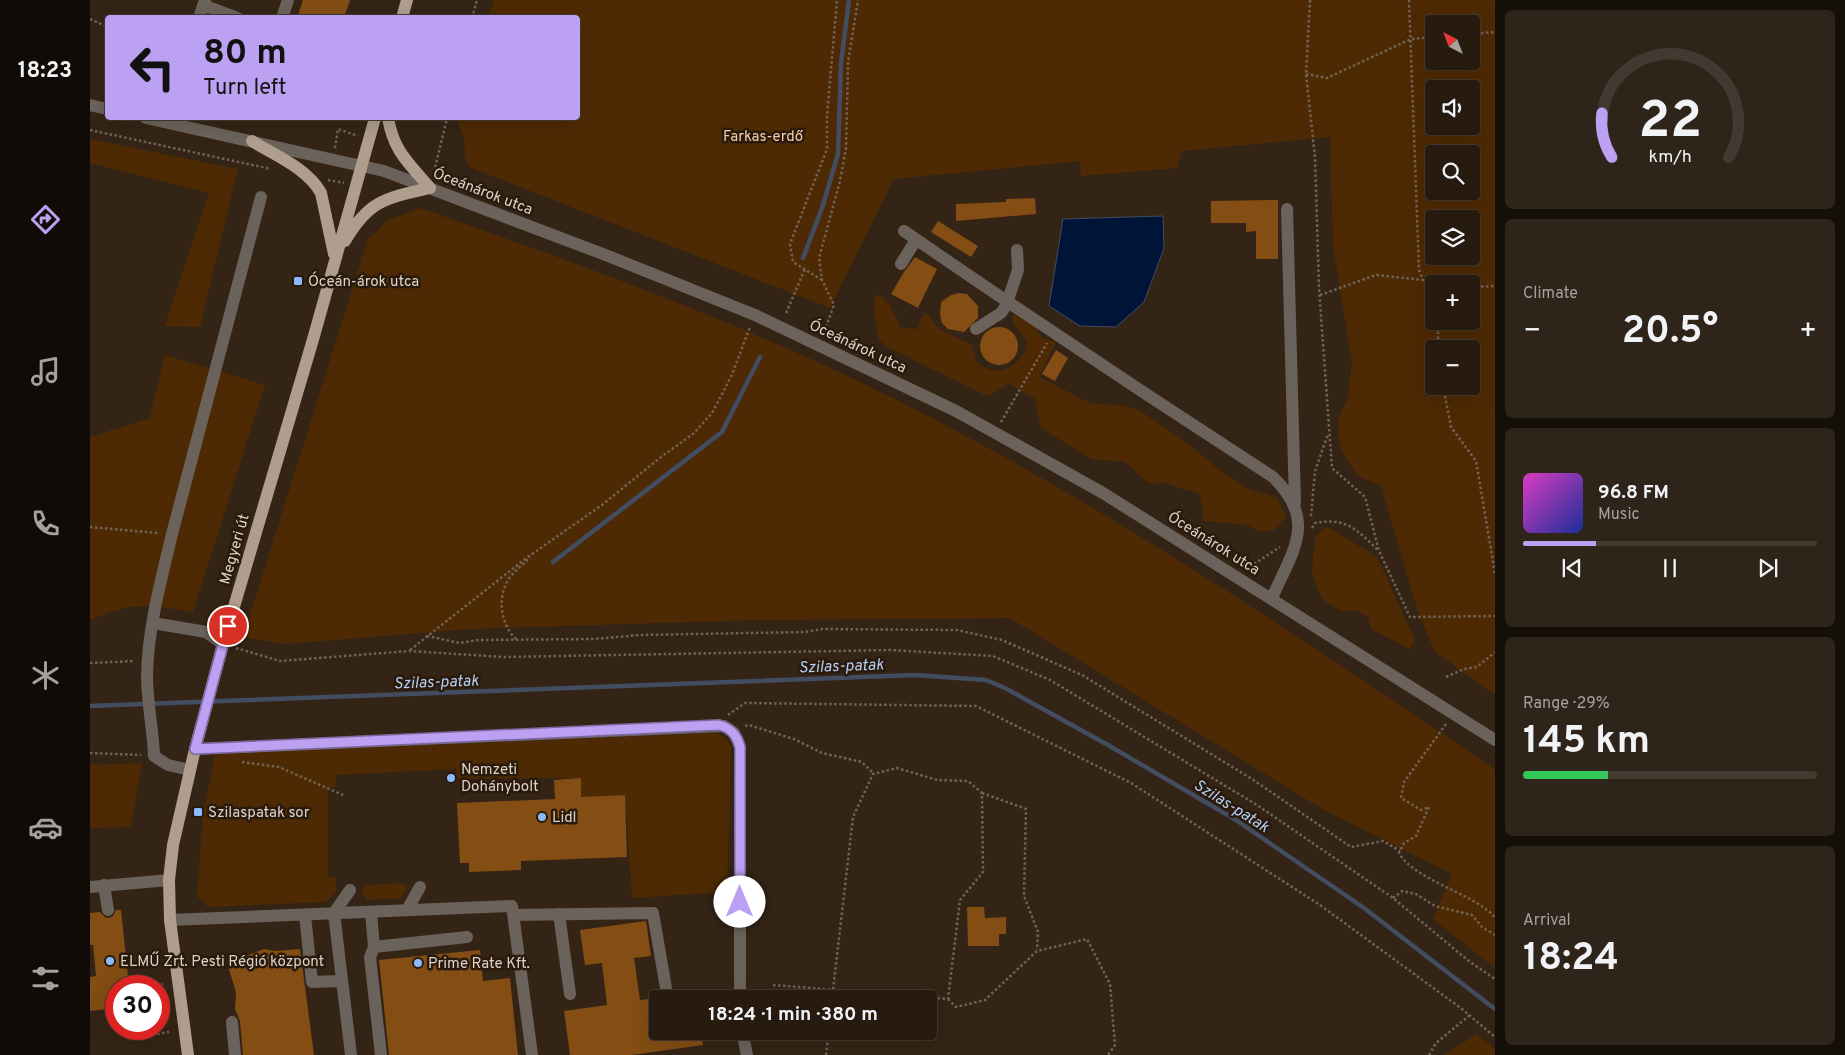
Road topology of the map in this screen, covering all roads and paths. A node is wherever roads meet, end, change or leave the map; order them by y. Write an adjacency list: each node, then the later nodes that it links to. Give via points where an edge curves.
1 (288, 0): 10 (street)
2 (407, 0): 11 (main road)
3 (477, 0): 12 (path)
4 (836, 0): 40 (path, via 827,150 790,244 793,262)
5 (858, 0): 41 (path, via 848,62 846,148 819,258)
6 (1310, 0): 19 (path)
7 (1409, 0): 18 (path)
8 (202, 8): 9 (street)
9 (227, 15)
10 (283, 15)
11 (403, 15)
12 (473, 15)
13 (90, 19): 14 (path)
14 (105, 26)
15 (1495, 32): 16 (path)
16 (1480, 33)
17 (1425, 38): 18 (path)
18 (1410, 39): 19 (path, via 1327,78); 42 (path, via 1416,223 1419,270)
19 (1306, 74): 45 (path, via 1315,157)
20 (90, 105): 21 (street)
21 (105, 108)
22 (155, 120): 29 (street, Óceánárok utca)
23 (340, 120): 27 (path)
24 (374, 120): 30 (main road, Megyeri út)
25 (388, 120): 32 (main road, via 398,151)
26 (447, 120): 32 (path)
27 (341, 123)
28 (90, 130): 31 (path)
29 (252, 141): 30 (street, Óceánárok utca); 38 (main road, via 309,176 322,200)
30 (361, 165): 32 (street, Óceánárok utca); 38 (main road, Megyeri út)
31 (276, 170)
32 (430, 188): 38 (main road, via 382,201 369,208 354,224); 48 (street, Óceánárok utca)
33 (261, 197): 57 (street)
34 (1287, 209): 55 (street)
35 (904, 231): 36 (street)
36 (920, 242): 39 (street, via 914,244); 46 (street)
37 (1017, 250): 46 (street, via 1018,270)
38 (335, 257): 68 (main road, Megyeri út)
39 (901, 264)
40 (805, 269): 41 (path); 47 (path)
41 (822, 280): 49 (path, via 834,306)
42 (1423, 280): 45 (path, via 1376,275)
43 (1480, 286): 44 (path)
44 (1495, 286)
45 (1320, 295): 54 (path)
46 (1009, 301): 50 (street, via 1001,313); 51 (street)
47 (786, 313)
48 (755, 315): 53 (street, Óceánárok utca); 60 (path, via 731,377 712,412 693,434)
49 (826, 327)
50 (976, 329)
51 (1053, 332): 53 (path); 55 (street, via 1273,477)
52 (1445, 395): 62 (path, via 1452,426 1476,461)
53 (995, 432): 63 (street, Óceánárok utca, via 1103,493)
54 (1328, 433): 59 (path, via 1332,468 1365,498); 59 (path, via 1315,471 1310,530 1315,523 1332,520 1353,526)
55 (1295, 504): 58 (street)
56 (90, 527): 57 (path)
57 (172, 534): 65 (street)
58 (1298, 535): 61 (path); 63 (street)
59 (1379, 551): 64 (path, via 1410,617)
60 (532, 555): 66 (path); 67 (path, via 509,580 502,596 504,623)
61 (1254, 564)
62 (1495, 573)
63 (1272, 598): 74 (street, Óceánárok utca)
64 (1495, 616)
65 (154, 623): 68 (street, via 206,632); 71 (street)
66 (427, 636): 67 (path, via 460,643); 69 (path)
67 (518, 640): 85 (path, via 822,629 956,630 1002,640 1082,675 1252,779 1351,847 1383,841)
68 (223, 644): 69 (path, via 280,661); 77 (main road, Megyeri út)
69 (409, 651): 91 (path, via 504,657 891,650 993,656 1050,680 1249,800)
70 (1495, 652): 73 (path, via 1477,667)
71 (149, 662): 72 (path); 81 (street, via 147,675 154,756 168,765)
72 (90, 664)
73 (1446, 678)
74 (1452, 715): 76 (street, Óceánárok utca); 85 (path, via 1404,782 1401,798 1421,810 1429,807 1416,836 1404,843)
75 (724, 727): 77 (street); 82 (path, via 749,725 794,739 822,753 862,762); 109 (street, via 738,739 740,747); 114 (path, via 725,717 745,703 976,706 1131,783 1320,905)
76 (1494, 739)
77 (195, 749): 81 (main road, Megyeri út)
78 (90, 754): 79 (path)
79 (139, 755)
80 (233, 760): 84 (path, via 279,767)
81 (190, 770): 86 (main road, Megyeri út, via 173,845)
82 (873, 774): 83 (path, via 898,768 937,780 968,781); 110 (path, via 853,817)
83 (982, 793): 104 (path, via 1026,809 1024,896 1038,932); 113 (path, via 983,872 960,900)
84 (345, 796)
85 (1400, 851): 99 (path, via 1403,860 1488,909)
86 (169, 880): 87 (street); 100 (main road, Megyeri út)
87 (104, 885): 88 (street); 92 (street)
88 (90, 887)
89 (420, 888): 93 (street)
90 (350, 890): 95 (street)
91 (1393, 898): 101 (path, via 1402,891 1416,894 1435,906 1472,915); 105 (path)
92 (108, 910)
93 (407, 910): 94 (street); 98 (street, via 512,906)
94 (371, 912): 95 (street); 103 (street)
95 (334, 913): 97 (street); 106 (street)
96 (559, 914): 98 (street); 108 (street, via 653,913); 111 (street)
97 (305, 915): 100 (street); 106 (street, via 312,982)
98 (513, 915): 123 (street)
99 (1495, 917)
100 (170, 920): 119 (main road, Megyeri út)
101 (1495, 935)
102 (467, 937): 103 (street)
103 (374, 947): 122 (street, via 370,957)
104 (1036, 951): 113 (path, via 985,1000 956,1008); 126 (path, via 1087,939 1110,984 1116,1045)
105 (1495, 979)
106 (340, 981): 121 (street)
107 (773, 985): 110 (path)
108 (666, 988)
109 (740, 990)
110 (833, 990)
111 (570, 994)
112 (937, 998): 113 (path)
113 (948, 999)
114 (1470, 1015): 116 (path); 127 (path, via 1436,1043)
115 (232, 1022): 120 (street)
116 (1495, 1036)
117 (744, 1040): 124 (street)
118 (828, 1040): 125 (path)
119 (188, 1055)
120 (235, 1055)
121 (350, 1055)
122 (381, 1055)
123 (532, 1055)
124 (747, 1055)
125 (826, 1055)
126 (1108, 1055)
127 (1430, 1055)

